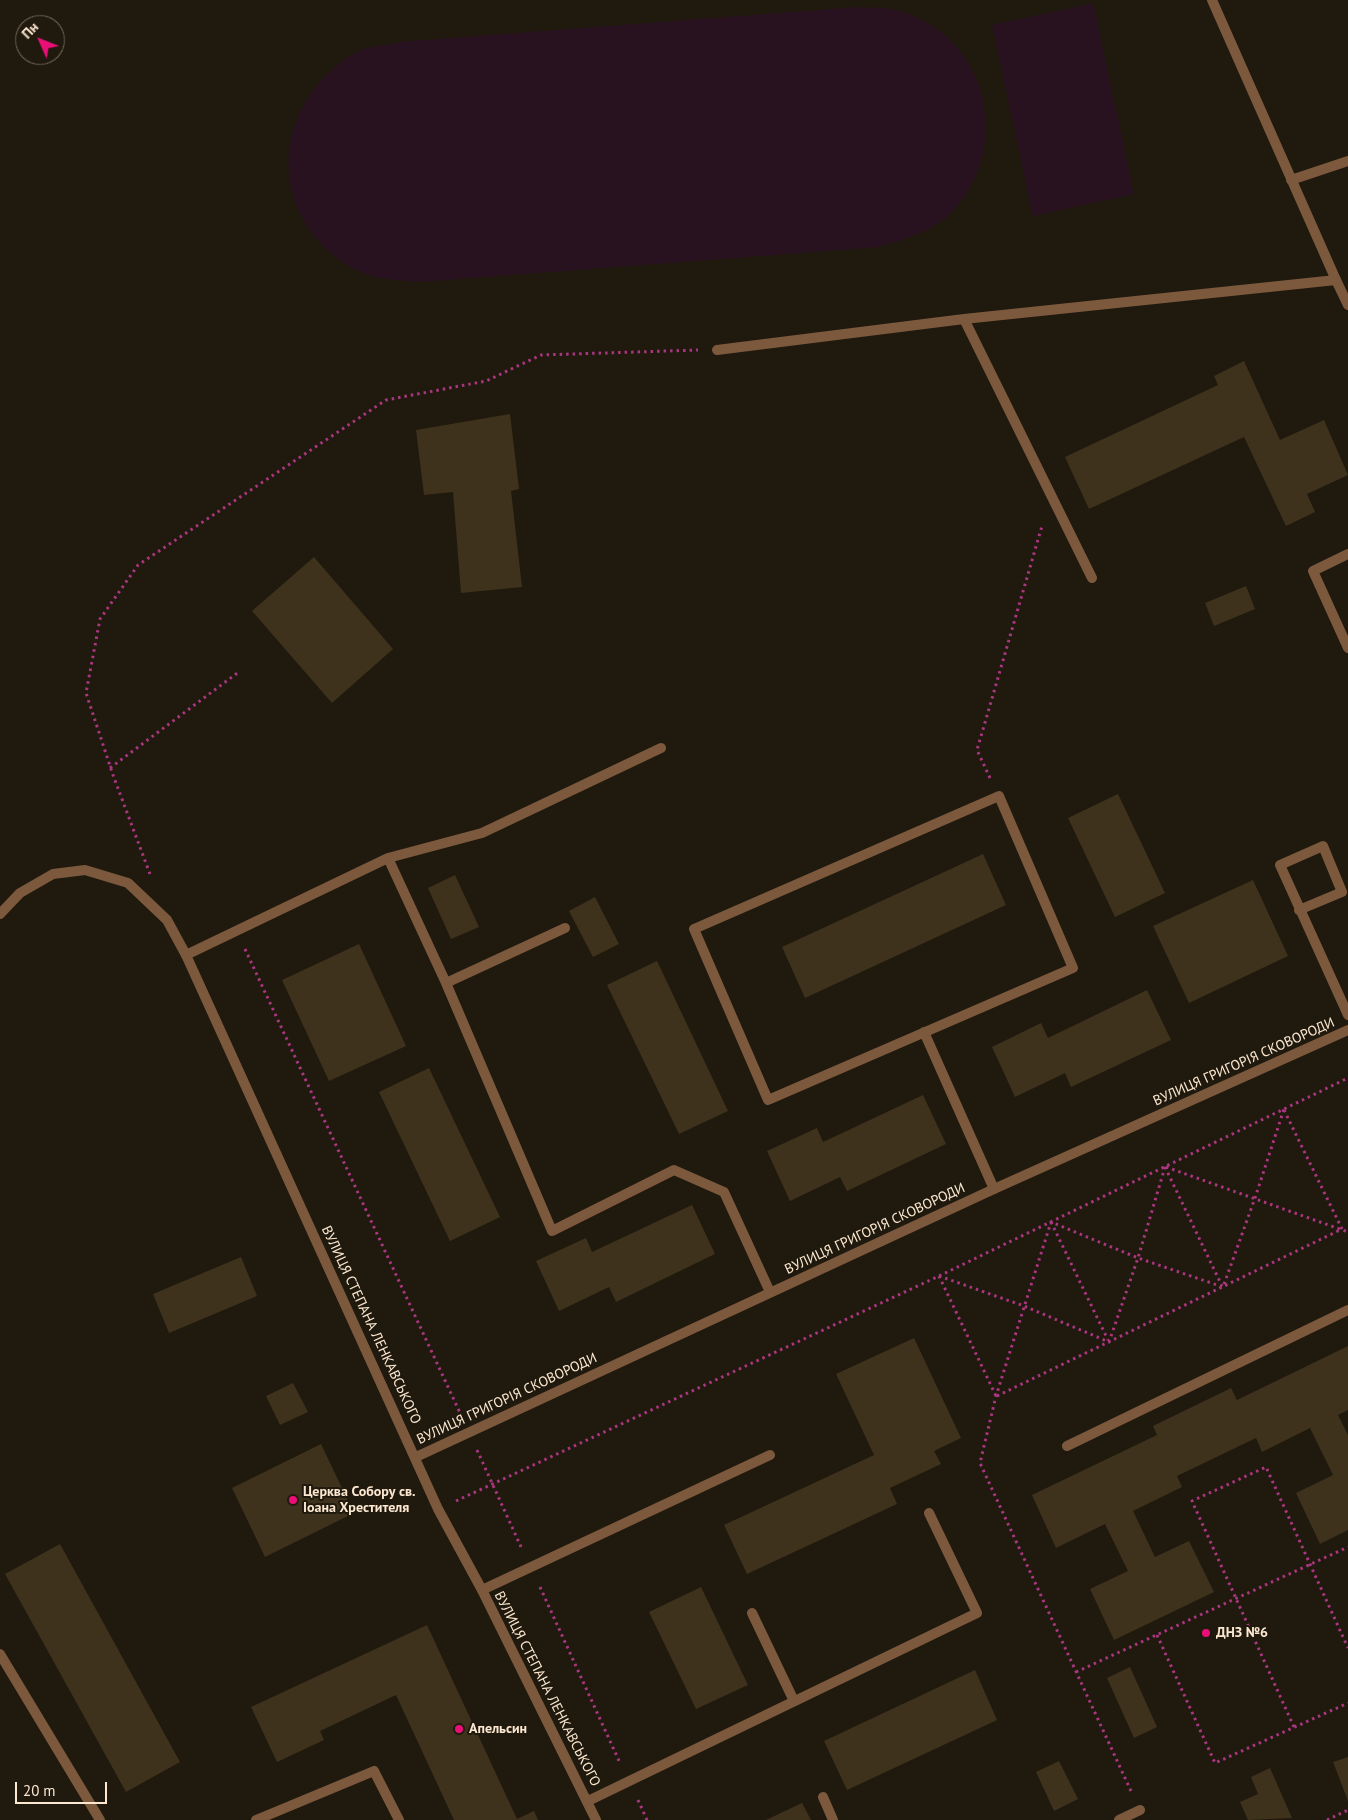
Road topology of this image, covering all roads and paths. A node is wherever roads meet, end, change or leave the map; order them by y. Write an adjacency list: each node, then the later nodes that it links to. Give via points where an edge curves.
1 (1212, 0): 3 (street)
2 (1348, 161): 3 (street)
3 (1291, 180): 4 (street)
4 (1336, 280): 5 (street); 6 (street)
5 (1348, 305)
6 (964, 319): 7 (street); 8 (street)
7 (722, 349): 14 (path, via 541,355 486,381 386,400 138,565 100,619 86,693)
8 (1051, 494): 10 (street); 15 (path, via 977,750)
9 (1348, 554): 11 (street, via 1313,571)
10 (1092, 578)
11 (1348, 648)
12 (240, 671): 14 (path)
13 (661, 748): 16 (street, via 482,833)
14 (110, 768): 17 (path)
15 (999, 796): 26 (street, via 1073,968); 26 (street, via 694,929 768,1100)
16 (388, 858): 21 (street); 23 (street)
17 (153, 884)
18 (1299, 910): 18 (street, via 1280,865 1323,846 1342,892); 24 (street)
19 (0, 914): 22 (street, ВУЛИЦЯ СТЕПАНА ЛЕНКАВСЬКОГО, via 20,893 53,874 85,870 128,883 167,920)
20 (565, 928): 23 (street)
21 (237, 931): 22 (street); 43 (path)
22 (186, 955): 46 (street, ВУЛИЦЯ СТЕПАНА ЛЕНКАВСЬКОГО)
23 (446, 983): 38 (street, via 552,1230 674,1170 724,1192)
24 (1348, 1015)
25 (1348, 1030): 30 (street, ВУЛИЦЯ ГРИГОРІЯ СКОВОРОДИ)
26 (924, 1032): 30 (street)
27 (1348, 1078): 28 (path)
28 (1284, 1109): 29 (path); 31 (path); 33 (path)
29 (1165, 1166): 31 (path); 32 (path); 35 (path); 37 (path)
30 (994, 1190): 38 (street, ВУЛИЦЯ ГРИГОРІЯ СКОВОРОДИ)
31 (1255, 1198): 33 (path); 37 (path)
32 (1051, 1222): 35 (path); 36 (path); 39 (path); 41 (path)
33 (1342, 1229): 34 (path); 37 (path)
34 (1348, 1232)
35 (1138, 1258): 37 (path); 41 (path)
36 (939, 1276): 39 (path); 42 (path); 47 (path)
37 (1223, 1287): 41 (path)
38 (770, 1292): 43 (street, ВУЛИЦЯ ГРИГОРІЯ СКОВОРОДИ)
39 (1024, 1306): 41 (path); 42 (path)
40 (1348, 1310): 44 (street)
41 (1109, 1342): 42 (path)
42 (996, 1396): 59 (path, via 980,1463)
43 (468, 1432): 46 (street, ВУЛИЦЯ ГРИГОРІЯ СКОВОРОДИ); 47 (path)
44 (1067, 1446)
45 (770, 1455): 52 (street)
46 (416, 1457): 48 (street, ВУЛИЦЯ СТЕПАНА ЛЕНКАВСЬКОГО)
47 (492, 1484): 48 (path); 52 (path)
48 (438, 1509): 53 (street, ВУЛИЦЯ СТЕПАНА ЛЕНКАВСЬКОГО)
49 (929, 1513): 60 (street, via 977,1613)
50 (1348, 1547): 51 (path)
51 (1310, 1565): 54 (path); 54 (path, via 1266,1467 1192,1501); 57 (path)
52 (531, 1567): 53 (street); 63 (path)
53 (482, 1590): 65 (street, ВУЛИЦЯ СТЕПАНА ЛЕНКАВСЬКОГО)
54 (1236, 1598): 56 (path); 62 (path)
55 (752, 1613): 60 (street)
56 (1157, 1634): 59 (path); 62 (path, via 1215,1764)
57 (1348, 1648)
58 (0, 1654): 68 (street)
59 (1076, 1672): 66 (path)
60 (794, 1702): 63 (street)
61 (1348, 1703): 62 (path)
62 (1294, 1727)
63 (629, 1781): 65 (street); 72 (path)
64 (823, 1797): 73 (street)
65 (588, 1801): 71 (street, ВУЛИЦЯ СТЕПАНА ЛЕНКАВСЬКОГО)
66 (1140, 1810): 74 (street)
67 (1348, 1810): 75 (path)
68 (100, 1820)
69 (256, 1820): 70 (street, via 374,1771)
70 (399, 1820)
71 (596, 1820)
72 (647, 1820)
73 (833, 1820)
74 (1119, 1820)
75 (1327, 1820)

